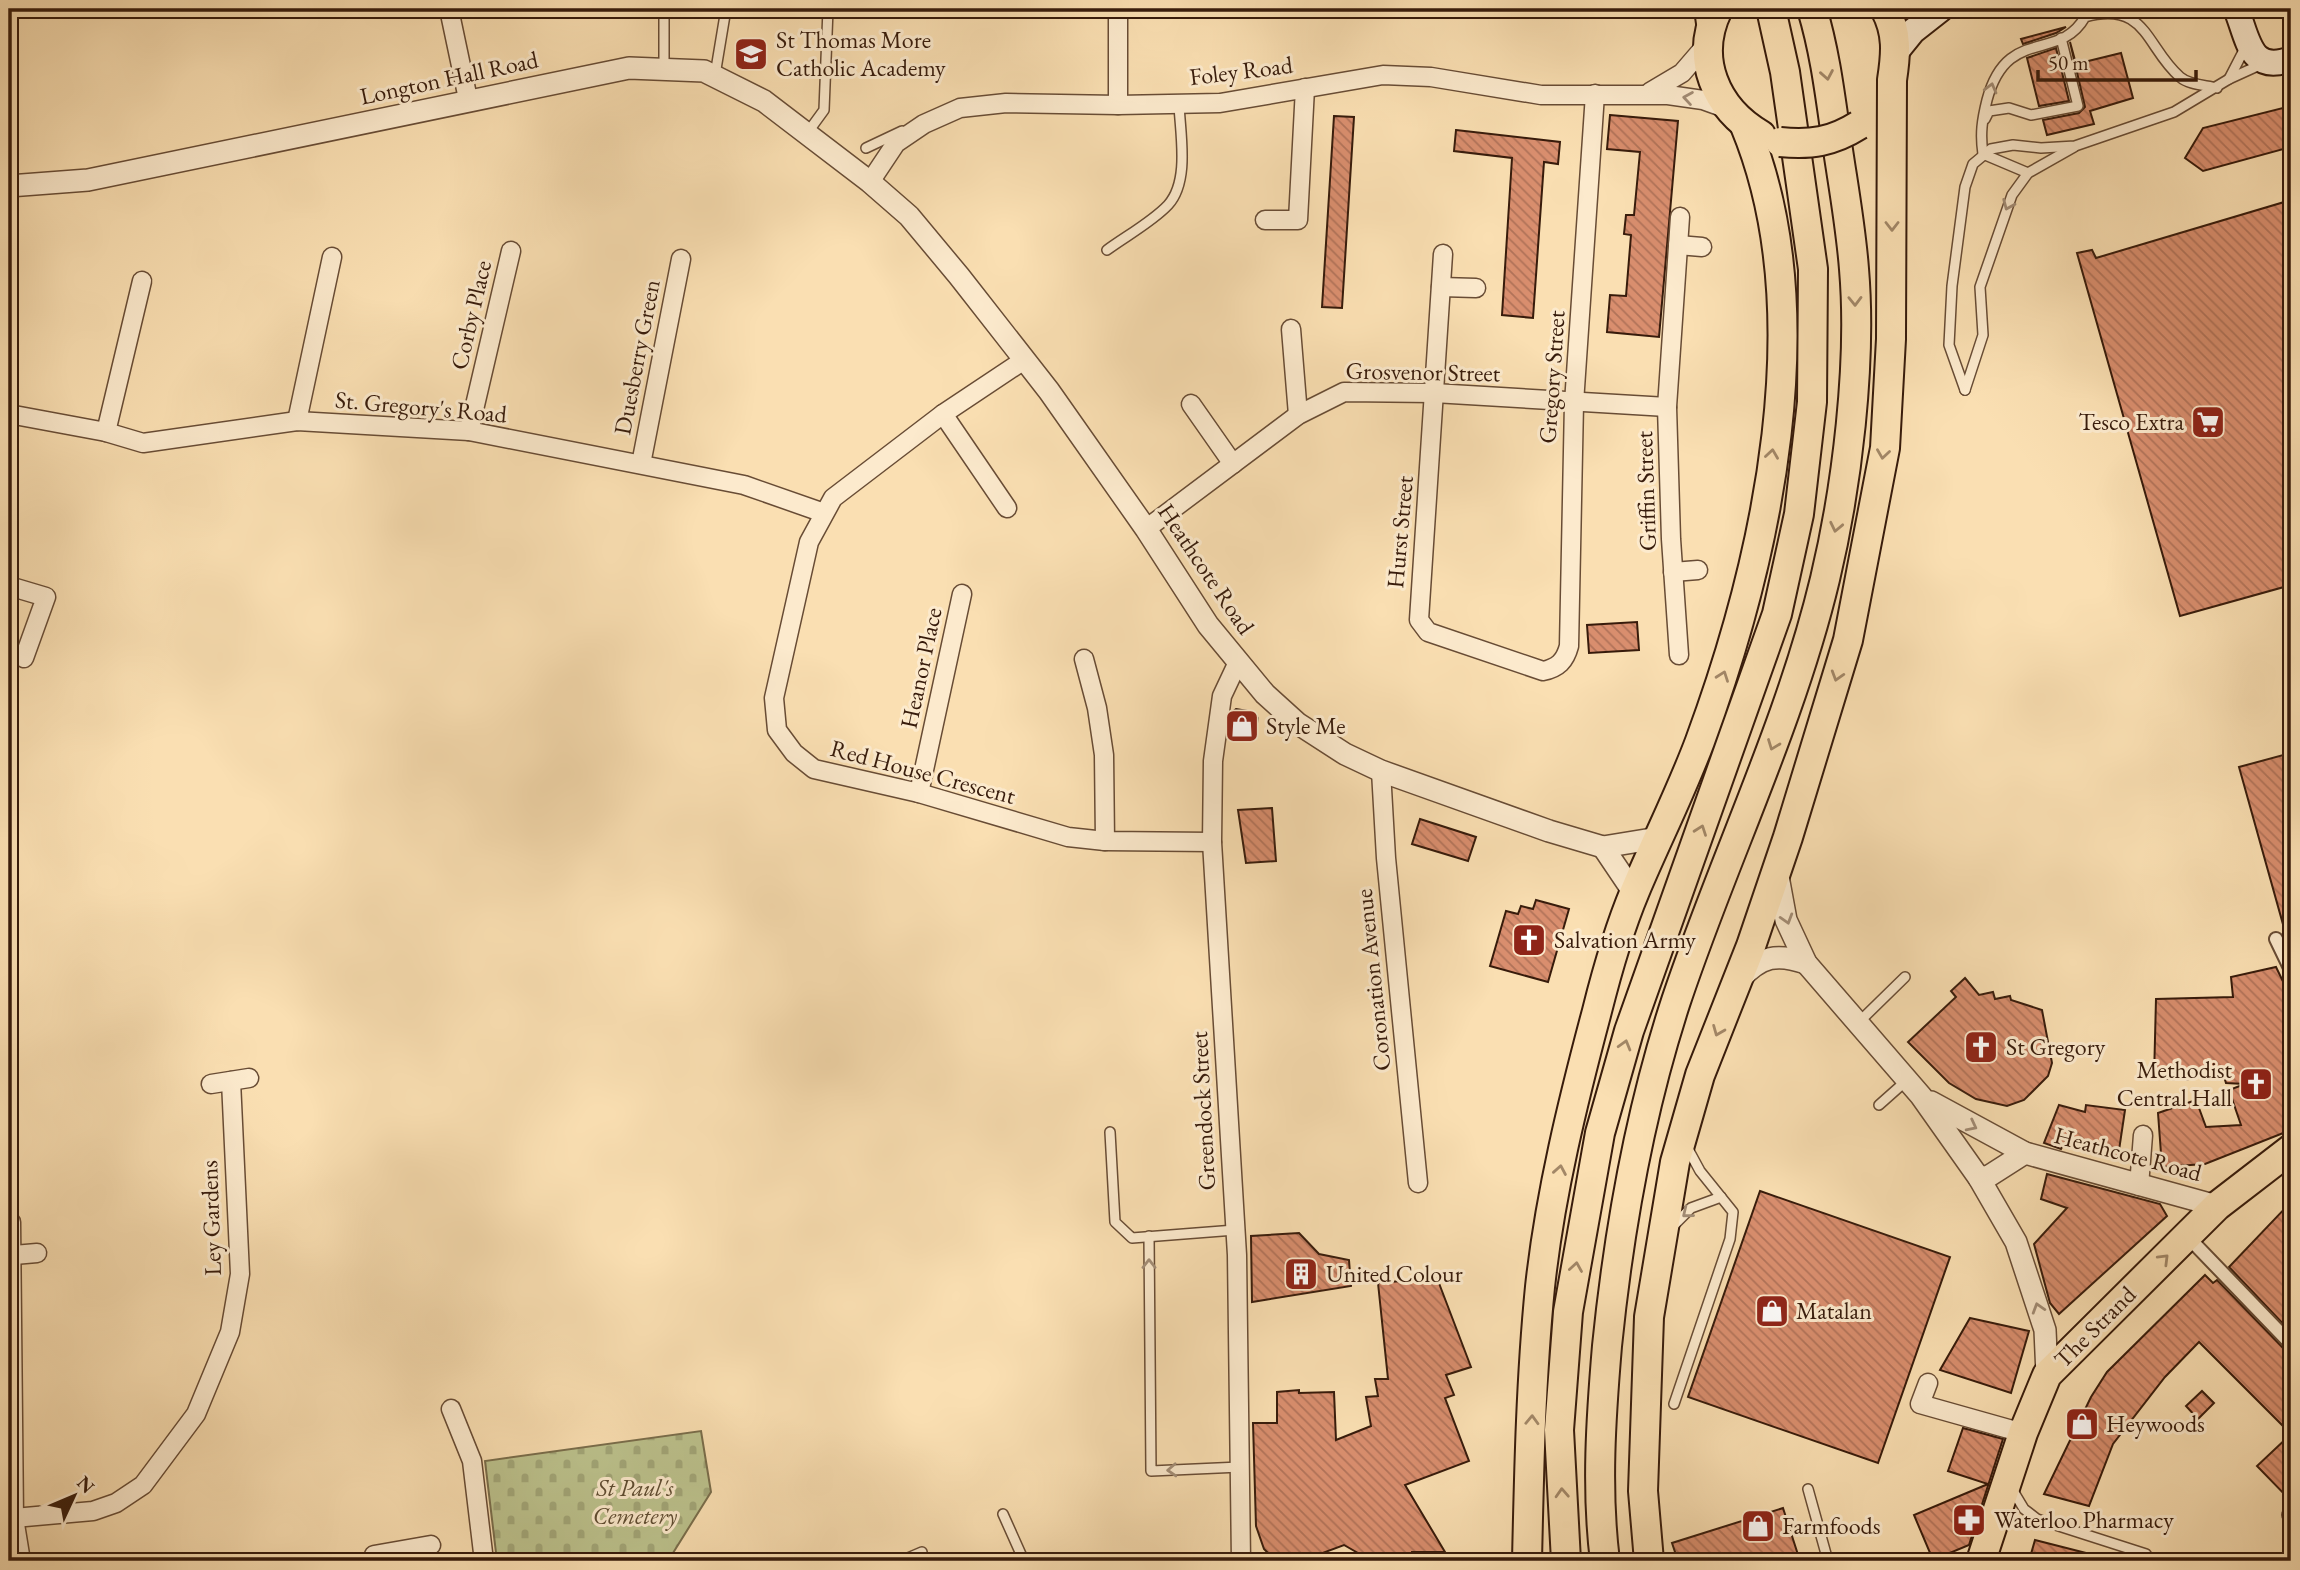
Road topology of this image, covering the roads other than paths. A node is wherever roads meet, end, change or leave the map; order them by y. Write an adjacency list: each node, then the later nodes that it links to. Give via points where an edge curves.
1 (449, 9): 23 (street)
2 (664, 9): 15 (lane)
3 (726, 9): 16 (lane)
4 (828, 9): 29 (lane, via 824,110)
5 (1118, 9): 25 (street)
6 (1771, 9): 133 (main road, one-way to 6, via 1559,1430 1568,1312 1600,1133 1629,1031 1777,614 1799,514 1812,402 1814,269 1785,72)
7 (1812, 9): 134 (main road, one-way to 134, via 1827,70 1854,272 1856,338 1842,501 1805,650 1676,1000 1627,1189 1602,1404)
8 (1885, 9): 13 (main road)
9 (1941, 9): 13 (main road)
10 (1711, 21): 22 (street, via 1682,73); 26 (main road, via 1709,68 1715,87)
11 (2245, 23): 14 (main road, via 2257,57); 17 (lane)
12 (2061, 38): 20 (lane, via 2077,32 2085,17 2100,11 2138,19 2181,78); 28 (lane, one-way to 12, via 1993,76 2008,58); 28 (lane, via 2078,106 2031,115 2009,108 1989,111)
13 (1896, 52): 18 (main road)
14 (2284, 61): 17 (lane)
15 (664, 69): 16 (street, Longton Hall Road, via 704,71); 23 (street, Longton Hall Road, via 629,68)
16 (715, 77): 29 (street, Longton Hall Road, via 764,101)
17 (2229, 79): 20 (lane)
18 (1892, 80): 26 (main road, bridge, via 1873,112 1859,125 1827,141 1806,145 1780,142); 80 (main road, one-way to 80, via 1891,339 1885,449 1848,640)
19 (1305, 88): 21 (street, Foley Road, via 1383,75 1431,77 1541,95); 24 (street, Foley Road, via 1252,99); 37 (street, via 1298,220)
20 (2217, 88): 30 (lane, via 2174,112)
21 (1595, 94): 22 (street, Foley Road); 51 (street, Gregory Street)
22 (1647, 94): 26 (street, Foley Road, one-way to 22, via 1703,100)
23 (468, 99): 35 (street, Longton Hall Road, via 88,180)
24 (1179, 103): 25 (street, Foley Road); 40 (lane, via 1177,190 1168,204)
25 (1118, 105): 27 (street, Foley Road, via 960,107)
26 (1736, 117): 76 (main road, one-way to 26, via 1735,643 1757,558 1776,426 1783,345 1777,247 1767,190)
27 (924, 124): 31 (lane); 34 (street, Foley Road, via 896,143)
28 (1980, 130): 32 (lane)
29 (808, 132): 34 (street, Longton Hall Road)
30 (2075, 146): 32 (lane, via 2004,146); 33 (lane)
31 (866, 148)
32 (1983, 154): 33 (lane); 33 (lane, one-way to 32, via 2012,195 1980,287 1983,335 1965,390 1950,345 1952,286 1965,187 1973,164)
33 (2028, 173)
34 (870, 182): 49 (street, Heathcote Road, via 909,216)
35 (9, 186)
36 (1680, 217): 38 (street, Griffin Street)
37 (1265, 220)
38 (1678, 245): 39 (street); 53 (street, Griffin Street)
39 (1702, 247)
40 (1107, 250)
41 (511, 251): 58 (street, Corby Place)
42 (1443, 254): 46 (street, Hurst Street)
43 (332, 257): 57 (street)
44 (681, 259): 60 (street, Duesberry Green)
45 (142, 281): 59 (street)
46 (1441, 287): 47 (street); 50 (street, Hurst Street)
47 (1476, 288)
48 (1291, 329): 56 (street)
49 (1024, 360): 55 (street, Red House Crescent); 64 (street, Heathcote Road)
50 (1434, 393): 51 (street, Grosvenor Street); 56 (street, Grosvenor Street, via 1344,392); 72 (street, Hurst Street, via 1418,611 1422,627 1543,671)
51 (1574, 403): 53 (street, Griffin Street); 72 (street, Gregory Street, via 1569,646)
52 (1191, 404): 61 (street)
53 (1667, 407): 66 (street, Griffin Street)
54 (9, 414): 59 (street, St. Gregory's Road)
55 (943, 414): 62 (street); 63 (street, Red House Crescent, via 833,498)
56 (1298, 415): 61 (street, Grosvenor Street)
57 (297, 421): 58 (street, St. Gregory's Road); 59 (street, St. Gregory's Road, via 143,443)
58 (469, 431): 60 (street, St. Gregory's Road)
59 (106, 432)
60 (640, 464): 63 (street, St. Gregory's Road, via 744,485)
61 (1233, 464): 64 (street, Grosvenor Street)
62 (1007, 508)
63 (824, 513): 75 (street, Red House Crescent, via 809,542 774,698 777,730 814,769)
64 (1146, 529): 73 (street, Heathcote Road, via 1208,625)
65 (1698, 570): 66 (street, Griffin Street)
66 (1674, 572): 69 (street, Griffin Street)
67 (9, 586): 70 (street, via 46,597)
68 (962, 594): 75 (street, Heanor Place)
69 (1679, 655)
70 (24, 658)
71 (1083, 659): 77 (street, via 1104,755)
72 (1564, 661)
73 (1238, 662): 74 (street, Heathcote Road, via 1297,723); 78 (street, Greendock Street, via 1222,696 1213,761)
74 (1381, 771): 79 (street, Heathcote Road); 99 (street, Coronation Avenue)
75 (919, 793): 77 (street, Red House Crescent, via 1068,837)
76 (1658, 838): 79 (street, Heathcote Road); 81 (main road)
77 (1105, 841): 78 (street, Red House Crescent)
78 (1212, 842): 104 (street, Greendock Street)
79 (1603, 847): 81 (street)
80 (1777, 871): 83 (street, Heathcote Road, one-way to 83, via 1786,920); 86 (main road)
81 (1634, 893): 132 (main road, one-way to 81, via 1540,1284 1562,1155 1597,1010)
82 (2276, 939): 84 (street)
83 (1806, 963): 86 (street, via 1775,956 1752,965); 87 (street, Heathcote Road)
84 (2291, 970)
85 (1905, 977): 87 (lane)
86 (1738, 982): 94 (main road, one-way to 94, via 1700,1075)
87 (1856, 1024): 91 (street, Heathcote Road)
88 (249, 1078): 89 (street)
89 (231, 1081): 90 (street); 120 (street, Ley Gardens, via 240,1274 230,1332 196,1414 143,1485 116,1503 93,1511)
90 (211, 1084)
91 (1913, 1088): 92 (lane); 97 (street, Heathcote Road, one-way to 97, via 1963,1122); 98 (street, Heathcote Road)
92 (1879, 1105)
93 (1110, 1132): 105 (lane, via 1115,1222 1132,1238)
94 (1682, 1135): 101 (lane, via 1700,1171); 107 (main road)
95 (2143, 1135): 100 (street)
96 (2291, 1149): 102 (main road, The Strand)
97 (2025, 1153): 98 (street, Heathcote Road); 100 (street, Heathcote Road)
98 (1979, 1178): 111 (street, one-way to 98, via 2045,1330 2023,1260)
99 (1418, 1183)
100 (2139, 1186): 102 (street, Heathcote Road)
101 (1721, 1197): 107 (lane, one-way to 107, via 1691,1208); 113 (lane, via 1733,1212 1730,1239)
102 (2217, 1206): 106 (main road, The Strand)
103 (10, 1214): 109 (street)
104 (1235, 1230): 105 (lane); 116 (street, Greendock Street)
105 (1149, 1236): 116 (lane, one-way to 105, via 1151,1471)
106 (2187, 1236): 110 (street); 111 (main road, The Strand, one-way to 106)
107 (1661, 1241): 135 (main road, via 1644,1393)
108 (37, 1253): 109 (street)
109 (14, 1255): 120 (street)
110 (2291, 1344)
111 (2047, 1375): 115 (main road, The Strand)
112 (1928, 1383): 115 (street, via 1920,1404)
113 (1674, 1404)
114 (450, 1409): 128 (street, via 472,1461)
115 (2023, 1433): 117 (main road, The Strand)
116 (1240, 1467): 131 (street, Greendock Street)
117 (2007, 1482): 124 (lane, via 2024,1509 2037,1519); 137 (main road, The Strand)
118 (1808, 1489): 136 (lane)
119 (1003, 1514): 130 (lane)
120 (13, 1518): 126 (street)
121 (2139, 1540): 124 (lane)
122 (431, 1545): 127 (street, via 374,1555)
123 (922, 1552): 129 (lane)
124 (2132, 1552): 125 (lane)
125 (2148, 1558)
126 (21, 1561)
127 (374, 1561)
128 (484, 1561)
129 (901, 1561)
130 (1024, 1561)
131 (1241, 1561)
132 (1527, 1561)
133 (1566, 1561)
134 (1605, 1561)
135 (1648, 1561)
136 (1828, 1561)
137 (1981, 1561)

